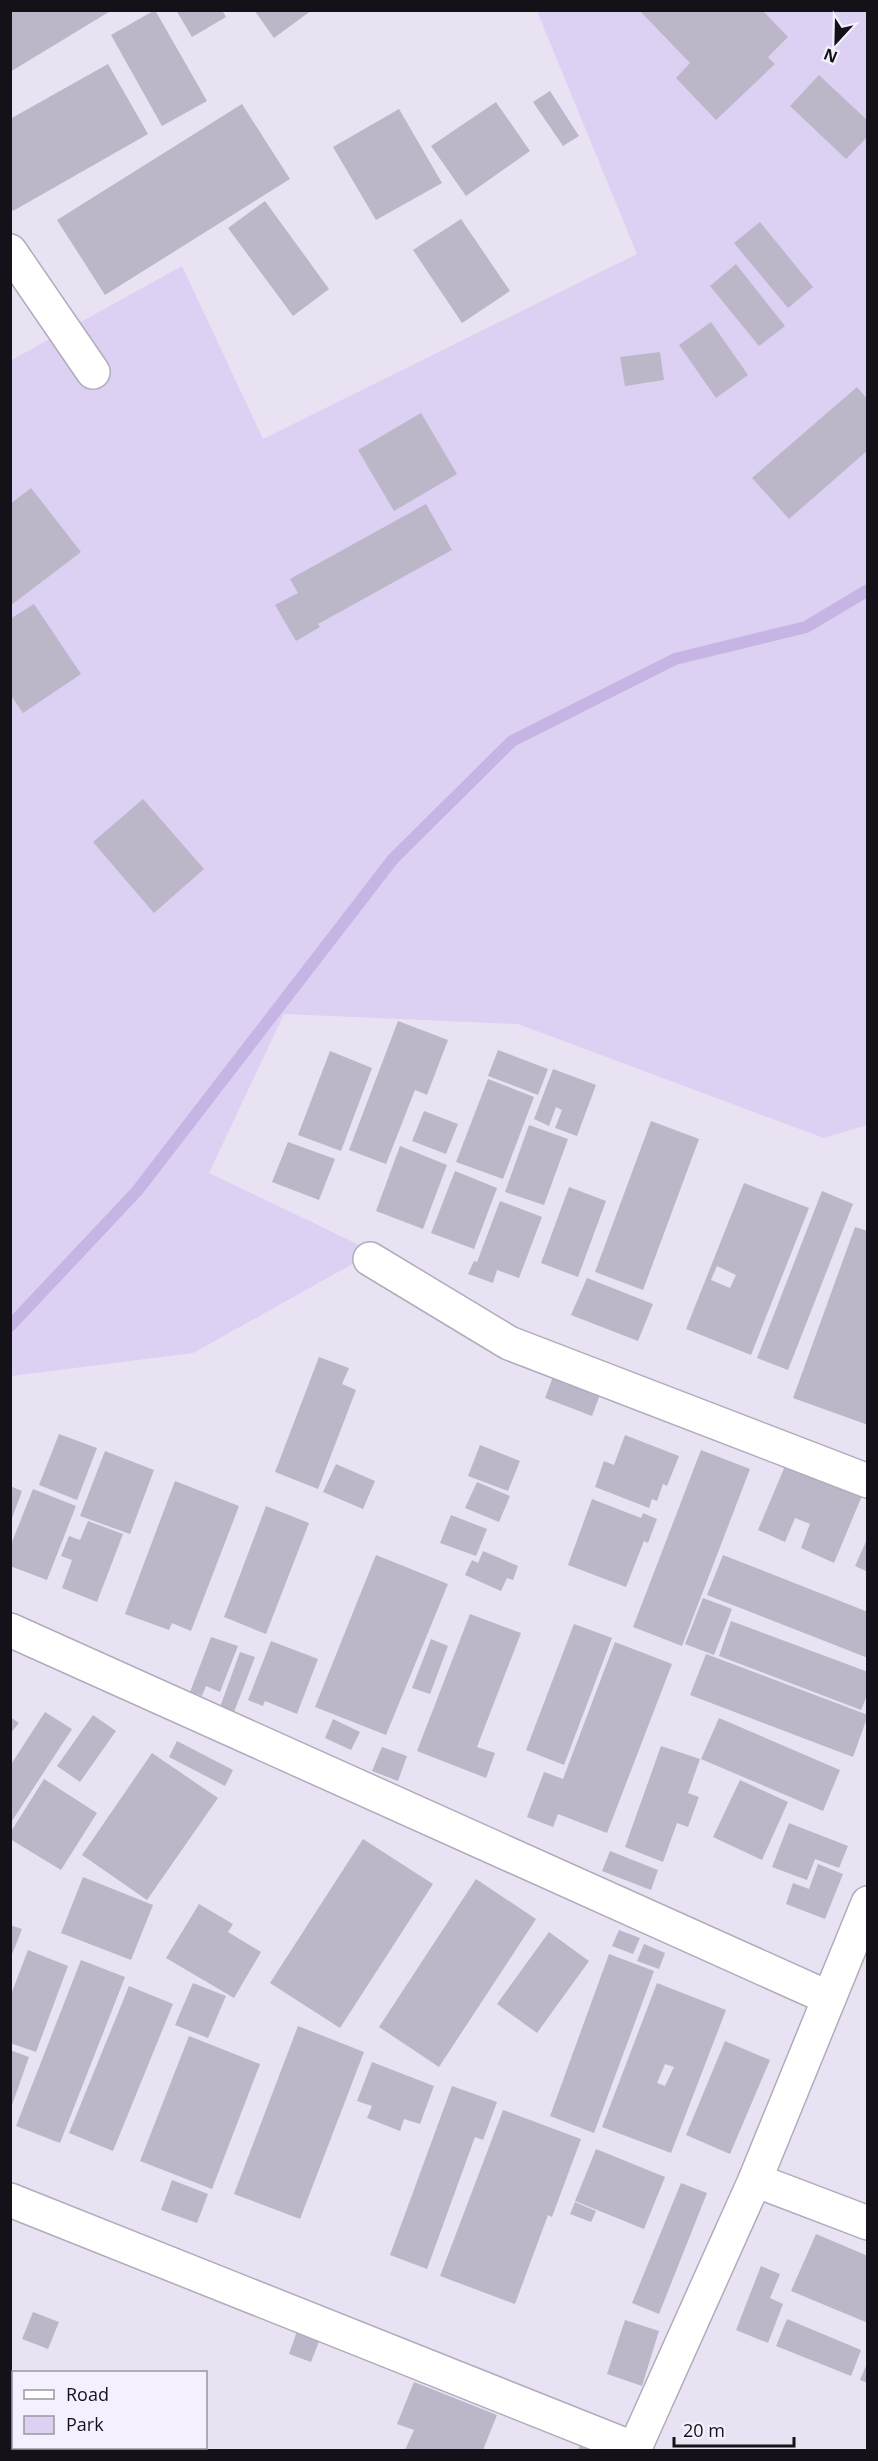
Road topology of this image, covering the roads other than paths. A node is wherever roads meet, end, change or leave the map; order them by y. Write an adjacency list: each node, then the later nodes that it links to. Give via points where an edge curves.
1 (10, 251): 2 (street)
2 (93, 372)
3 (370, 1259): 4 (street, via 509,1343)
4 (867, 1481)
5 (10, 1630): 7 (street)
6 (867, 1903): 7 (street)
7 (829, 1998): 8 (street)
8 (755, 2180): 10 (street); 11 (street)
9 (10, 2200): 11 (street)
10 (867, 2223)
11 (635, 2450)

